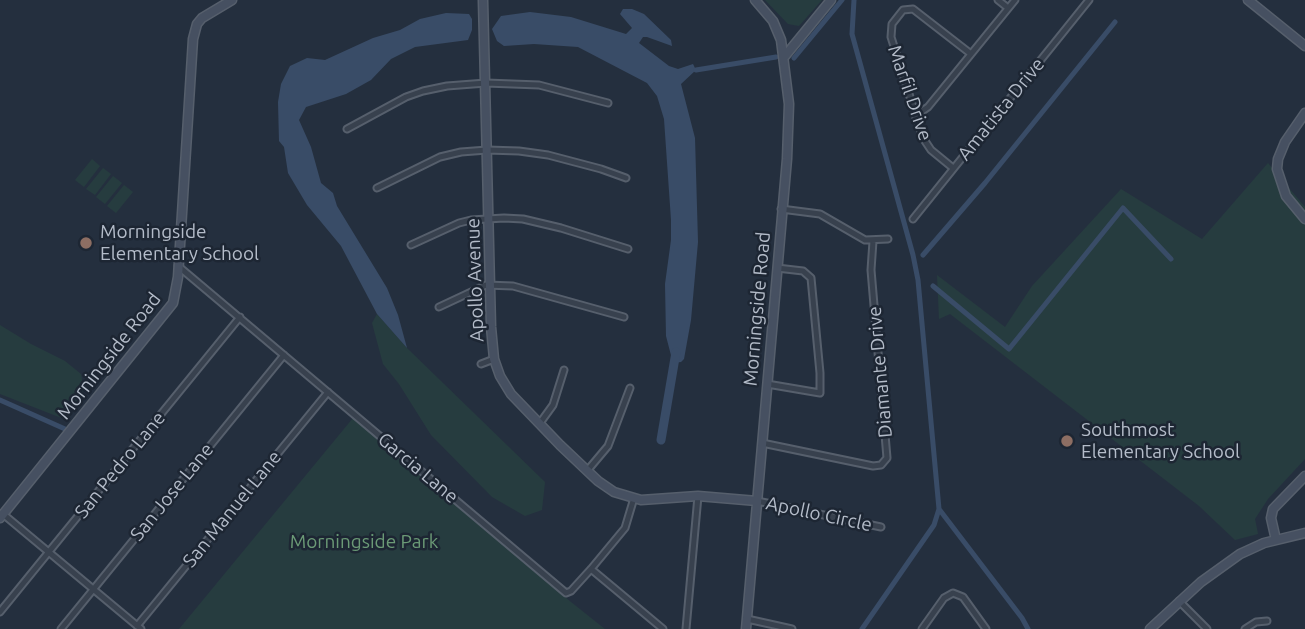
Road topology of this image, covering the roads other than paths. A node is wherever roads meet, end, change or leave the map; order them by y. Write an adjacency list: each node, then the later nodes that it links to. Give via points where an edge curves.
1 (232, 0): 30 (street, Morningside Road, via 202,18 193,39)
2 (483, 0): 13 (street, Apollo Avenue)
3 (755, 0): 12 (street, Morningside Road, via 773,21)
4 (831, 0): 12 (street)
5 (998, 0): 9 (street)
6 (1015, 0): 9 (street)
7 (1089, 0): 19 (street, Amatista Drive)
8 (1250, 1): 10 (street)
9 (1008, 8): 11 (street)
10 (1305, 46)
11 (971, 54): 16 (street, via 928,107); 16 (street, Marfil Drive, via 918,11 907,9 899,14 891,37)
12 (785, 55): 22 (street, Morningside Road, via 789,104)
13 (486, 83): 14 (street, via 539,85); 17 (street, via 423,90); 18 (street, Apollo Avenue)
14 (608, 103)
15 (1305, 113): 25 (street, via 1278,159 1286,195)
16 (915, 116): 19 (street, Marfil Drive, via 927,144)
17 (347, 129)
18 (487, 150): 20 (street, via 548,155); 21 (street, via 440,157); 23 (street, Apollo Avenue)
19 (953, 168): 24 (street, Amatista Drive)
20 (626, 178)
21 (377, 188)
22 (781, 209): 27 (street, via 820,214 857,237); 31 (street, Morningside Road)
23 (489, 219): 28 (street, via 459,223); 29 (street, via 523,219); 32 (street, Apollo Avenue)
24 (913, 219)
25 (1305, 219)
26 (888, 239): 27 (street)
27 (873, 240): 44 (street, Diamante Drive, via 871,270 887,458 873,466)
28 (411, 245)
29 (628, 249)
30 (178, 266): 34 (street, Garcia Lane); 50 (street, Morningside Road, via 173,303)
31 (777, 268): 40 (street, Morningside Road); 40 (street, via 803,271 811,278 820,393)
32 (490, 285): 33 (street); 35 (street, via 536,290); 37 (street, Apollo Avenue)
33 (439, 307)
34 (240, 317): 36 (street, Garcia Lane); 54 (street, San Pedro Lane)
35 (624, 317)
36 (284, 355): 42 (street, Garcia Lane); 56 (street, San Jose Lane)
37 (494, 359): 38 (street); 43 (street, Apollo Avenue, via 511,394)
38 (481, 364)
39 (564, 370): 43 (street, via 553,405)
40 (766, 384): 44 (street, Morningside Road)
41 (630, 388): 45 (street, via 608,446)
42 (328, 391): 55 (street, Garcia Lane, via 566,593); 61 (street, San Manuel Lane)
43 (540, 423): 45 (street, Apollo Avenue)
44 (762, 443): 49 (street, Morningside Road)
45 (587, 471): 48 (street, Apollo Avenue, via 605,487)
46 (1305, 476): 53 (street, via 1273,509)
47 (698, 496): 48 (street, Apollo Avenue); 49 (street, Apollo Avenue); 64 (street)
48 (634, 498): 55 (street, Garcia Lane, via 625,528)
49 (757, 501): 51 (street, Apollo Circle); 59 (street, Morningside Road)
50 (1, 514): 54 (street)
51 (881, 527)
52 (1305, 533): 53 (street)
53 (1276, 540): 57 (street, via 1221,566)
54 (49, 551): 56 (street); 58 (street, San Pedro Lane)
55 (591, 569): 63 (street)
56 (93, 589): 61 (street); 62 (street, San Jose Lane)
57 (1179, 601): 69 (street); 70 (street)
58 (0, 612)
59 (747, 619): 65 (street, Morningside Road); 66 (street)
60 (1268, 621): 71 (street)
61 (139, 627)
62 (61, 629)
63 (663, 629)
64 (686, 629)
65 (746, 629)
66 (792, 629)
67 (922, 629): 68 (street, via 944,598 953,593 963,597)
68 (986, 629)
69 (1150, 629)
70 (1207, 629)
71 (1245, 629)

